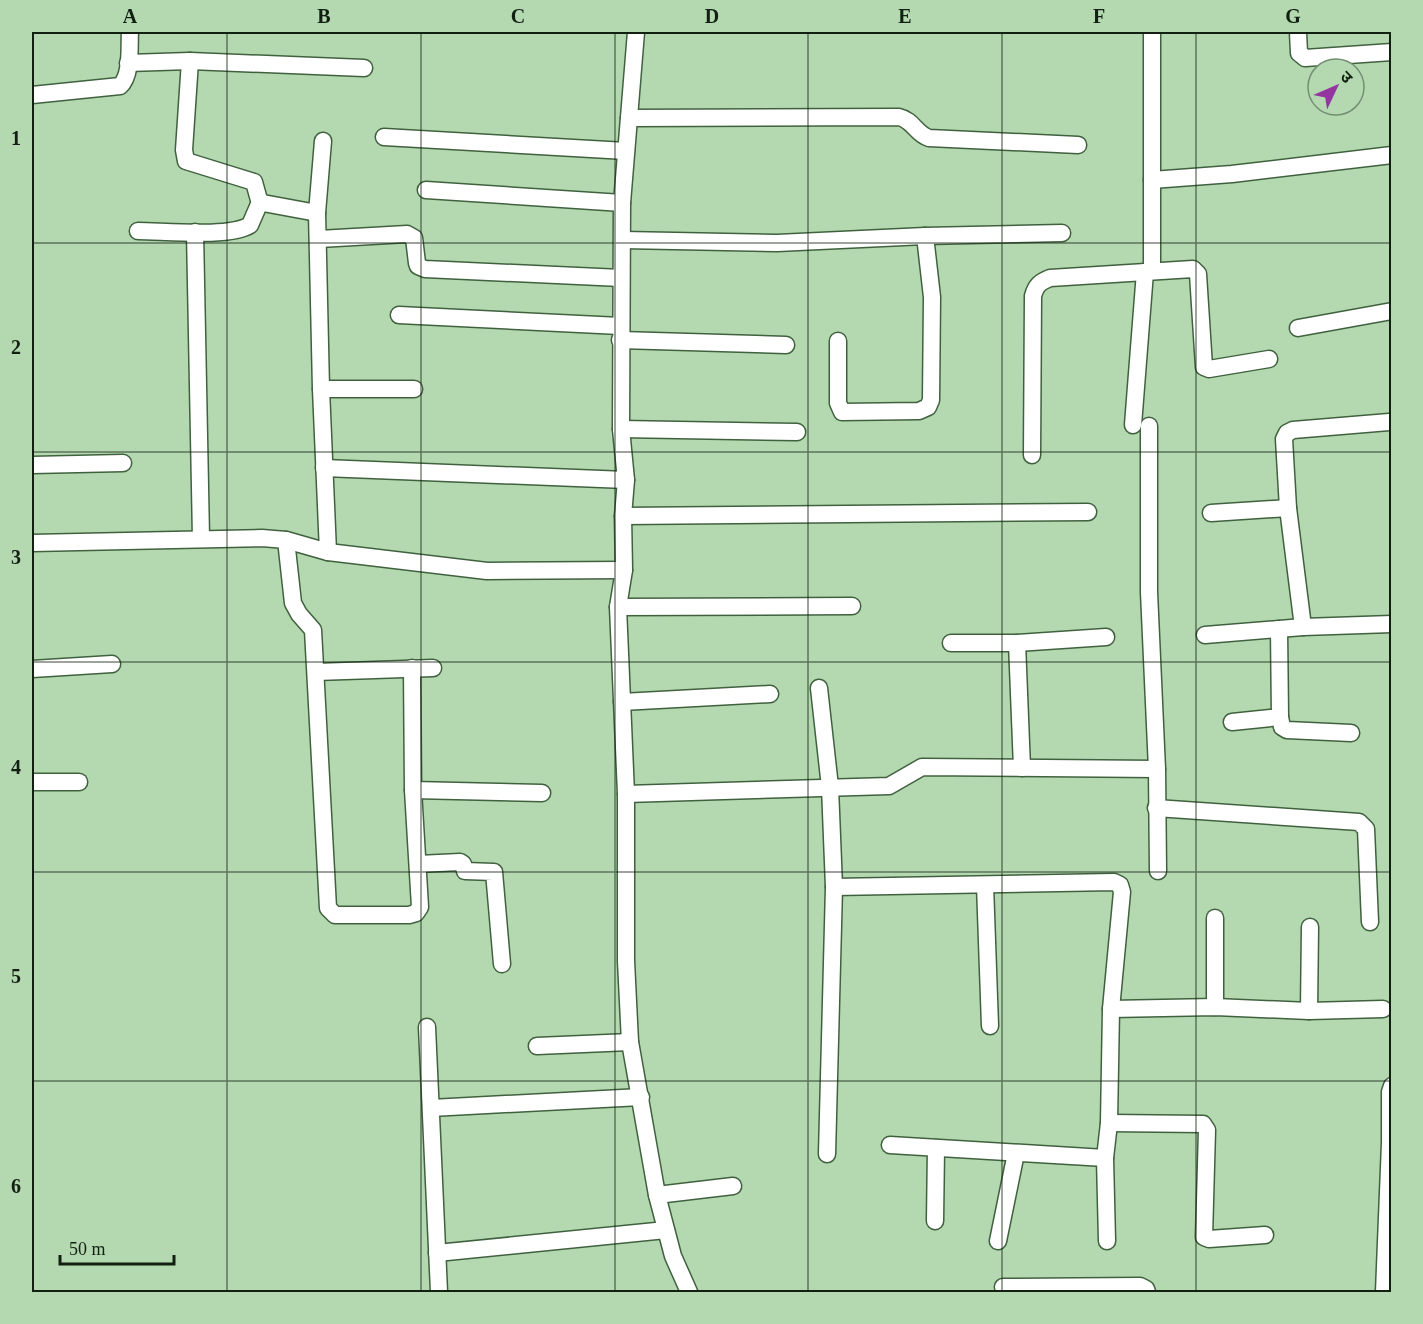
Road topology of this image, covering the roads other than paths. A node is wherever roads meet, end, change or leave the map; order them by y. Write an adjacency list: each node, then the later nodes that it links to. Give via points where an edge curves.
1 (130, 32): 7 (street)
2 (636, 32): 10 (street)
3 (1152, 32): 16 (street)
4 (1298, 32): 5 (street, via 1299,53 1305,58)
5 (1392, 52)
6 (190, 61): 7 (street); 8 (street); 18 (street, via 184,158 254,182)
7 (128, 63): 9 (street, via 120,86)
8 (364, 68)
9 (32, 95)
10 (629, 118): 13 (street, via 899,117 929,138); 14 (street)
11 (384, 136): 14 (street)
12 (323, 141): 20 (street)
13 (1078, 145)
14 (626, 151): 19 (street)
15 (1392, 155): 16 (street)
16 (1152, 180): 27 (street)
17 (426, 190): 19 (street)
18 (260, 202): 20 (street); 22 (street, via 247,227)
19 (622, 203): 26 (street)
20 (317, 213): 25 (street)
21 (138, 231): 22 (street)
22 (195, 232): 50 (street)
23 (1062, 232): 24 (street)
24 (924, 236): 26 (street, via 777,243); 33 (street, via 932,297 928,407 919,411 842,412 838,403)
25 (319, 239): 28 (street, via 407,234 414,238 417,263 425,269); 36 (street)
26 (623, 240): 28 (street)
27 (1149, 271): 35 (street, via 1196,271 1204,367); 41 (street, via 1050,278 1038,284 1033,296); 76 (street, via 1141,426)
28 (621, 278): 32 (street)
29 (1392, 310): 31 (street)
30 (399, 315): 32 (street)
31 (1298, 328)
32 (620, 333): 34 (street); 39 (street)
33 (838, 341)
34 (786, 345)
35 (1269, 359)
36 (321, 389): 37 (street); 44 (street)
37 (414, 389)
38 (1389, 422): 46 (street, via 1287,433 1283,442)
39 (621, 429): 40 (street); 45 (street)
40 (796, 432)
41 (1032, 455)
42 (123, 464): 43 (street)
43 (32, 465)
44 (324, 468): 45 (street); 53 (street)
45 (626, 480): 49 (street)
46 (1288, 508): 48 (street); 58 (street)
47 (1088, 512): 49 (street)
48 (1211, 513)
49 (623, 516): 54 (street)
50 (201, 538): 51 (street); 52 (street)
51 (286, 540): 53 (street); 68 (street, via 293,603 313,630)
52 (32, 543)
53 (328, 552): 54 (street, via 487,571)
54 (624, 570): 56 (street)
55 (852, 606): 56 (street)
56 (618, 607): 71 (street)
57 (1392, 624): 58 (street)
58 (1303, 627): 59 (street)
59 (1279, 629): 60 (street); 72 (street)
60 (1205, 635)
61 (1106, 637): 63 (street)
62 (951, 643): 63 (street)
63 (1017, 643): 75 (street)
64 (112, 664): 67 (street)
65 (412, 668): 66 (street); 68 (street); 80 (street)
66 (433, 668)
67 (32, 669)
68 (316, 672): 84 (street, via 330,912 338,916 416,913 421,903)
69 (819, 688): 79 (street)
70 (770, 694): 71 (street)
71 (622, 702): 82 (street)
72 (1280, 717): 73 (street); 74 (street, via 1287,730)
73 (1232, 722)
74 (1351, 733)
75 (1022, 768): 76 (street); 79 (street, via 922,766 889,786)
76 (1158, 769): 83 (street)
77 (32, 782): 78 (street)
78 (79, 782)
79 (830, 787): 82 (street); 87 (street)
80 (413, 790): 81 (street); 84 (street)
81 (542, 793)
82 (626, 794): 98 (street)
83 (1156, 808): 85 (street); 89 (street, via 1359,822 1366,829)
84 (418, 864): 91 (street, via 460,862 465,871 494,872)
85 (1158, 870)
86 (985, 885): 87 (street); 93 (street, via 1120,885); 96 (street)
87 (834, 887): 107 (street)
88 (1215, 918): 92 (street)
89 (1370, 922)
90 (1310, 927): 95 (street)
91 (502, 964)
92 (1215, 1007): 93 (street); 95 (street)
93 (1111, 1009): 103 (street)
94 (1383, 1009): 95 (street)
95 (1309, 1011)
96 (990, 1026)
97 (427, 1027): 102 (street)
98 (630, 1042): 99 (street); 101 (street)
99 (537, 1046)
100 (1392, 1086): 109 (street)
101 (641, 1097): 102 (street); 111 (street)
102 (431, 1108): 117 (street)
103 (1109, 1123): 108 (street); 114 (street, via 1203,1124 1207,1130 1204,1237)
104 (890, 1145): 105 (street)
105 (936, 1148): 106 (street); 112 (street)
106 (1016, 1153): 108 (street); 115 (street)
107 (827, 1154)
108 (1105, 1158): 116 (street)
109 (1389, 1185): 122 (street)
110 (733, 1186): 111 (street)
111 (657, 1195): 113 (street)
112 (935, 1221)
113 (666, 1230): 117 (street); 120 (street)
114 (1265, 1235)
115 (998, 1241)
116 (1107, 1241)
117 (437, 1253): 119 (street)
118 (1003, 1287): 121 (street, via 1140,1286)
119 (439, 1293)
120 (689, 1293)
121 (1147, 1293)
122 (1384, 1293)

